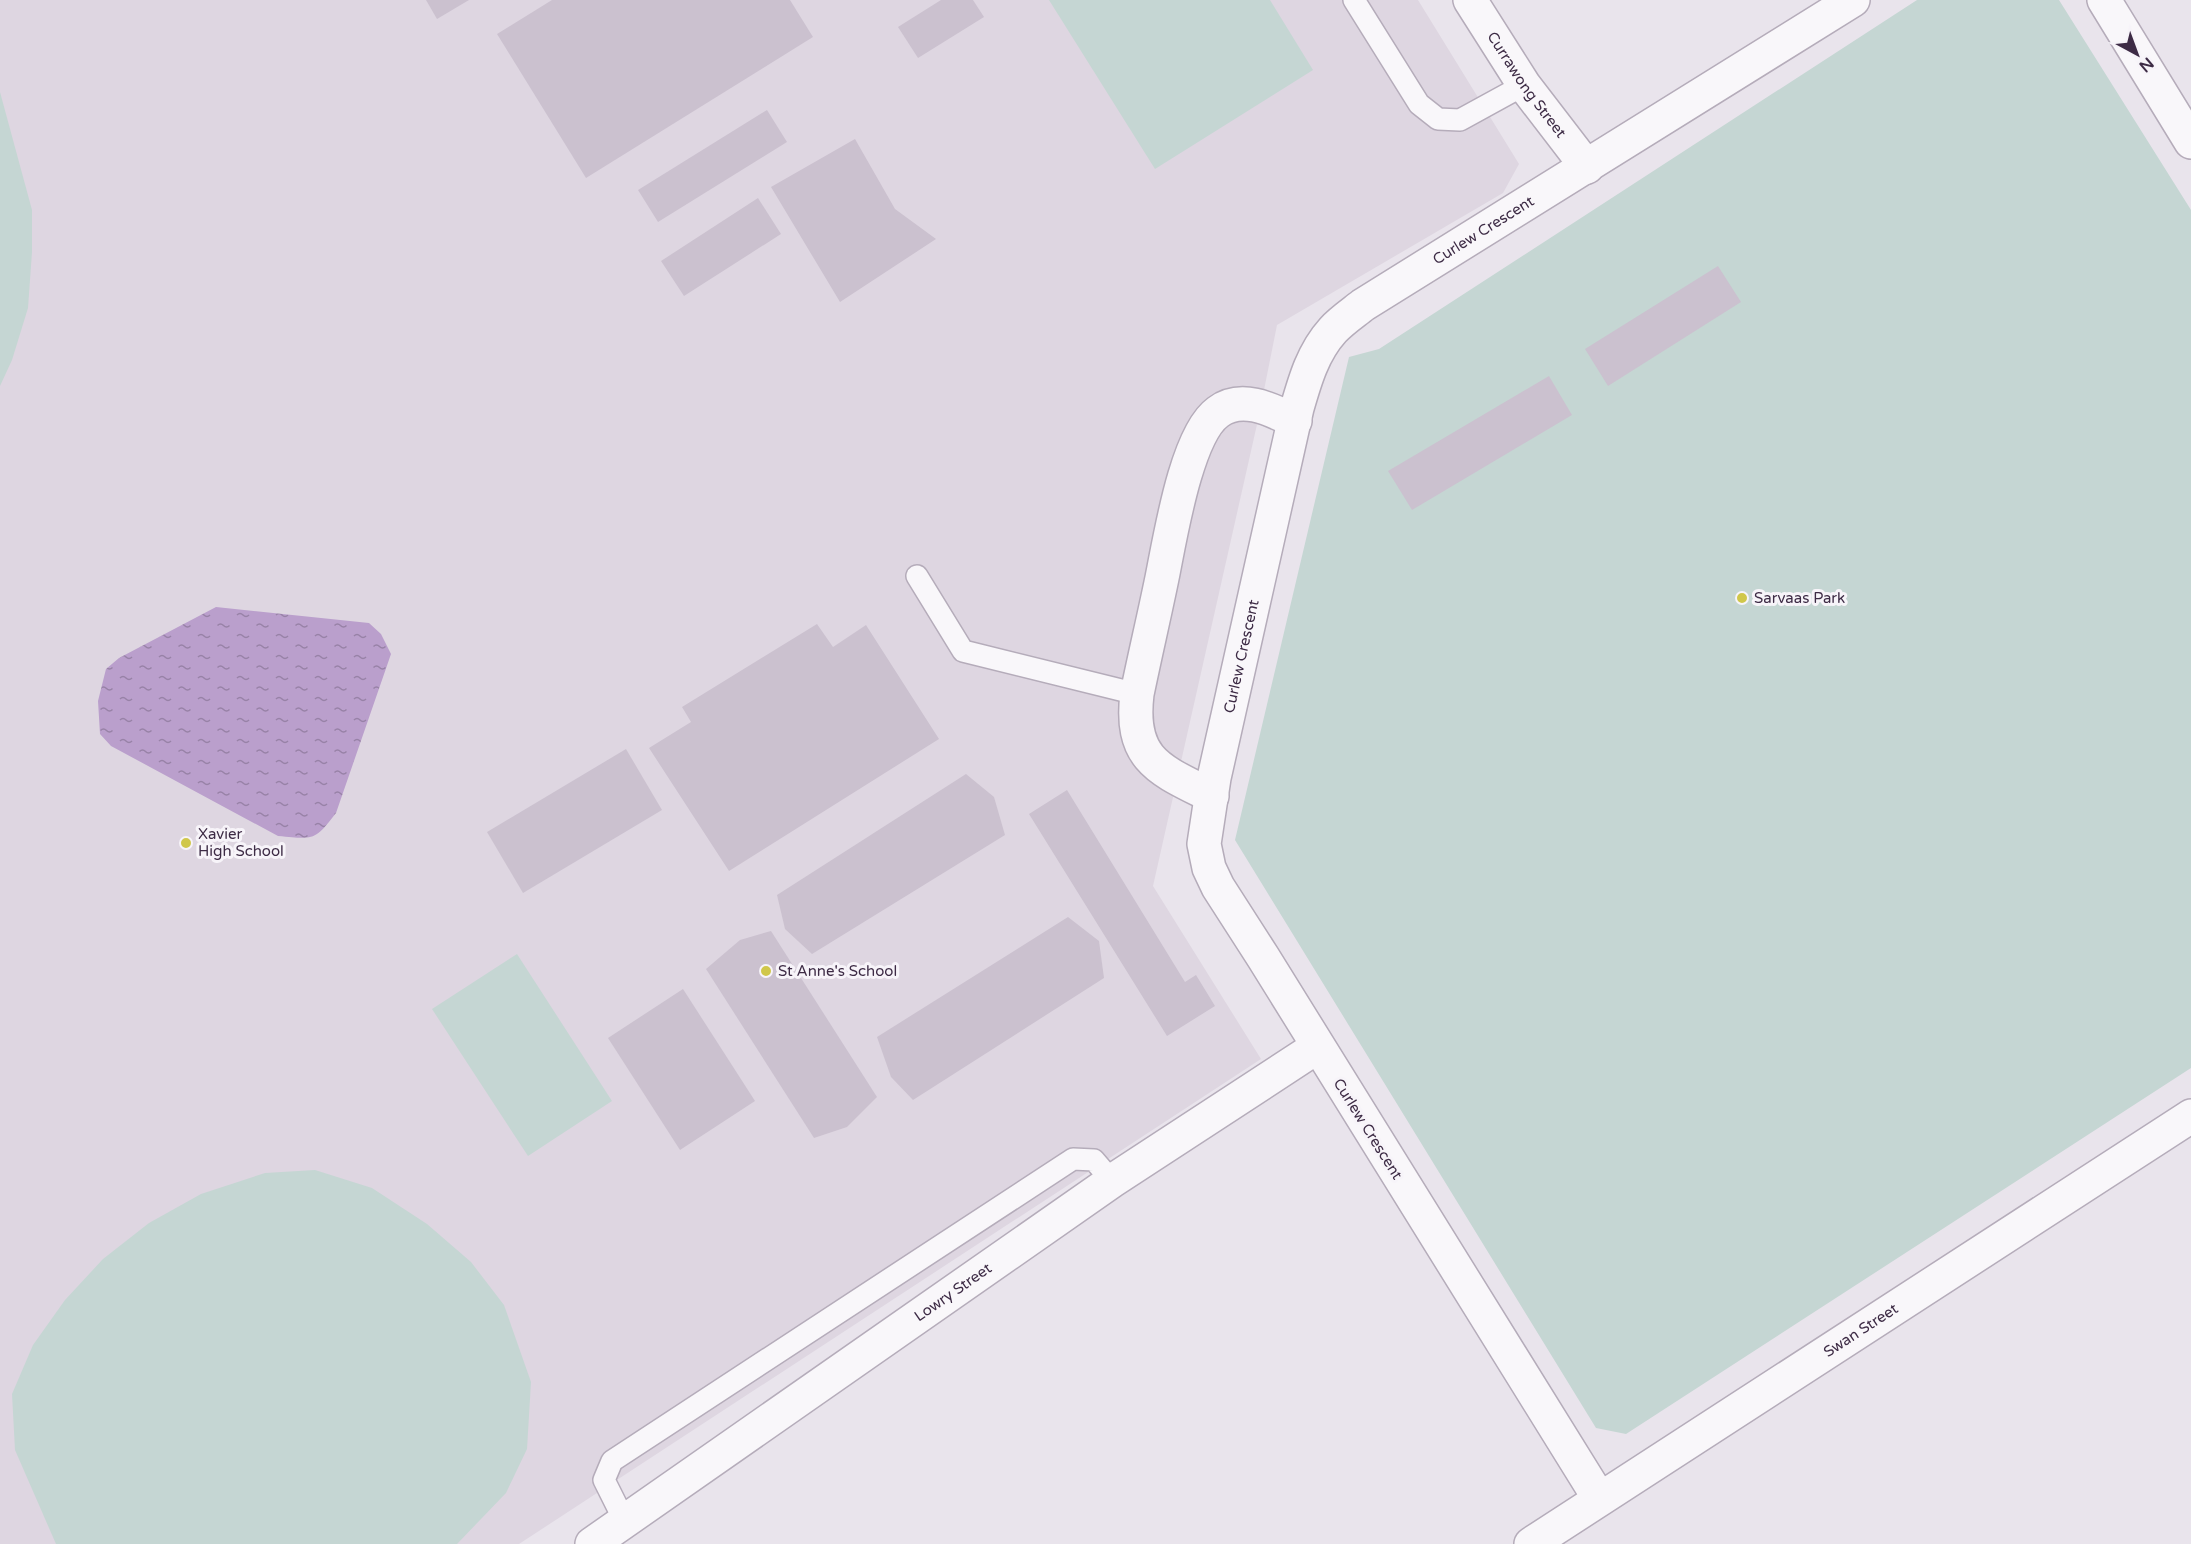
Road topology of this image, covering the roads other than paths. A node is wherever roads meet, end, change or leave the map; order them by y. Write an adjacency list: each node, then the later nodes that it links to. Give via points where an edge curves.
1 (1354, 0): 5 (lane, via 1419,104 1438,119 1460,120)
2 (1470, 0): 5 (street, Currawong Street)
3 (1853, 0): 7 (street, Curlew Crescent)
4 (2104, 0): 6 (street)
5 (1524, 85): 7 (street, Currawong Street)
6 (2191, 142)
7 (1587, 167): 8 (street, Curlew Crescent, via 1363,305 1334,329 1318,348 1306,374)
8 (1295, 422): 10 (street, via 1268,408 1237,404 1218,412 1205,427 1179,499); 11 (street, Curlew Crescent)
9 (917, 576): 10 (lane, via 963,651)
10 (1137, 694): 11 (street, via 1134,716 1144,753 1173,777)
11 (1212, 796): 12 (street, Curlew Crescent, via 1204,844 1209,868)
12 (1317, 1047): 14 (street, Lowry Street); 15 (street, Curlew Crescent)
13 (2191, 1116): 15 (street, Swan Street)
14 (1112, 1181): 16 (street, Lowry Street); 16 (lane, via 1094,1160 1073,1159 612,1461 604,1480)
15 (1599, 1498): 18 (street, Swan Street)
16 (626, 1522): 17 (street, Lowry Street)
17 (592, 1544)
18 (1531, 1544)

